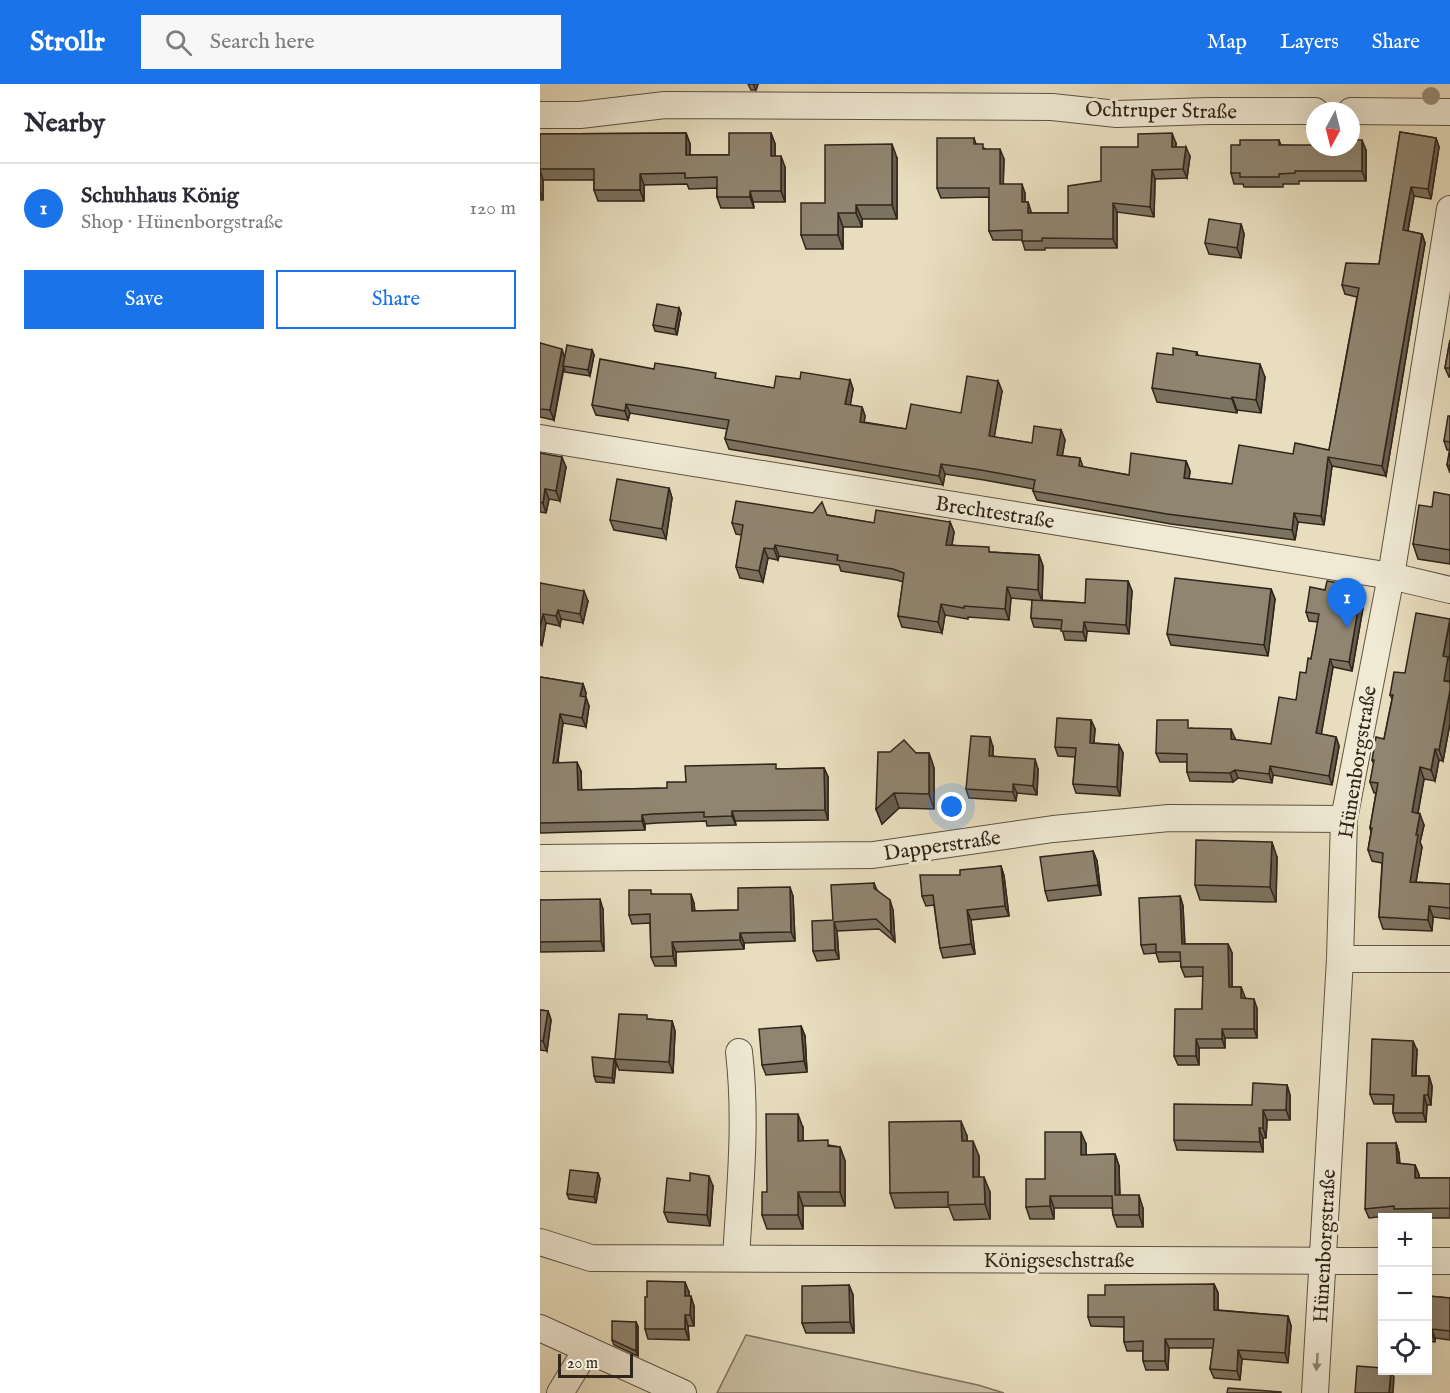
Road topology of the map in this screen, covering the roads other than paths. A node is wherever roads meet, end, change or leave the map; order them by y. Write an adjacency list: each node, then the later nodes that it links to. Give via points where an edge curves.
1 (1306, 111): 4 (street, Ochtruper Straße, via 1117,114 1052,107 665,105 580,115)
2 (1360, 111): 3 (street)
3 (1450, 112)
4 (540, 115)
5 (1450, 209): 7 (street, Hünenborgstraße)
6 (540, 438): 7 (street, Brechtestraße)
7 (1391, 576): 8 (street, Brechtestraße); 9 (street, Hünenborgstraße)
8 (1450, 590)
9 (1344, 819): 10 (street, Dapperstraße, via 1169,818 873,855); 11 (street, Hünenborgstraße)
10 (540, 858)
11 (1340, 959): 12 (street); 19 (street, Hünenborgstraße)
12 (1450, 959)
13 (739, 1052): 15 (street, via 744,1091)
14 (540, 1242): 15 (street, Königseschstraße, via 591,1258)
15 (736, 1258): 19 (street, Königseschstraße)
16 (1378, 1261): 19 (street, Königseschstraße)
17 (1432, 1261): 18 (street)
18 (1450, 1261)
19 (1324, 1262): 24 (street, Hünenborgstraße, one-way to 24)
20 (540, 1328): 21 (street)
21 (587, 1349): 22 (street); 23 (street)
22 (560, 1393)
23 (683, 1393)
24 (1315, 1393)

